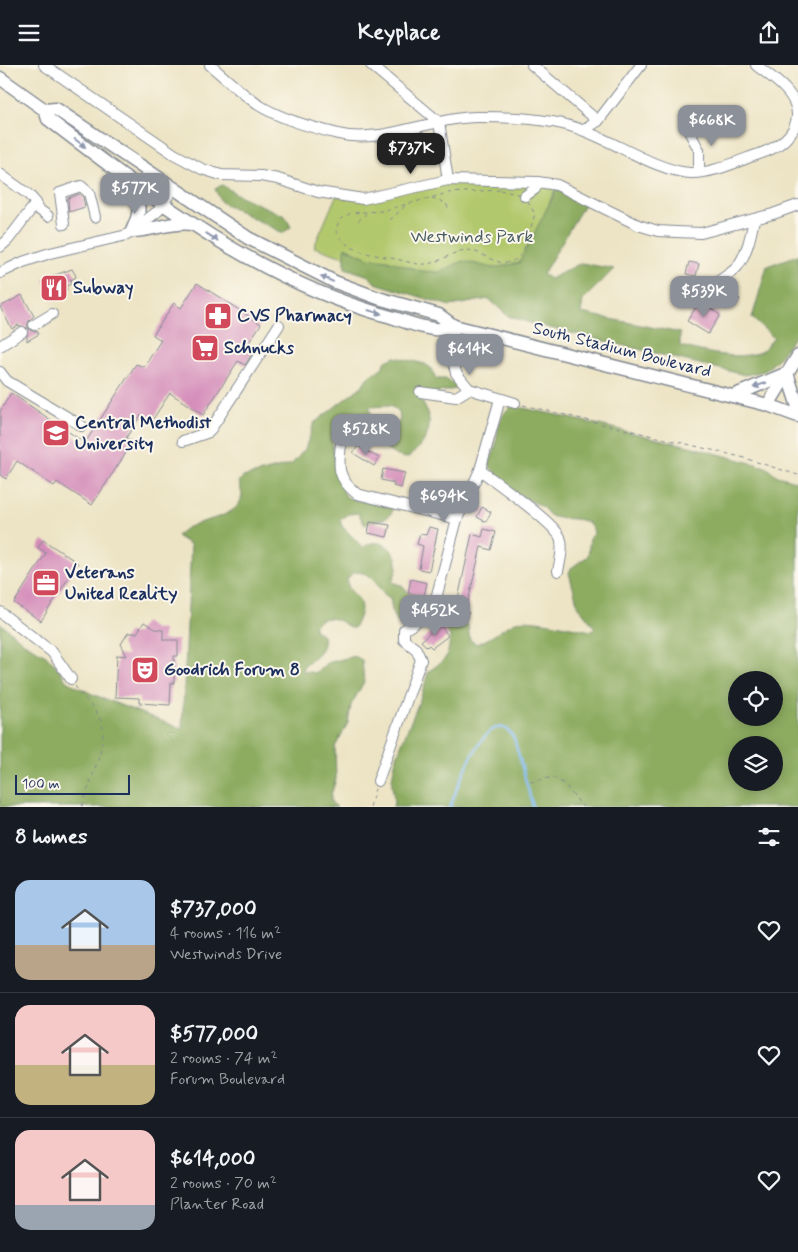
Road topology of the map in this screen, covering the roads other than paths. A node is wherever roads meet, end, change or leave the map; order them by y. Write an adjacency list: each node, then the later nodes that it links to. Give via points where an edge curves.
1 (44, 65): 16 (street, via 174,154 221,175 270,177 318,191 364,199)
2 (210, 65): 10 (street, via 256,103 277,115 340,135 370,135)
3 (372, 65): 10 (street)
4 (532, 65): 9 (street)
5 (640, 65): 9 (street)
6 (756, 65): 14 (street, via 782,86 794,102 797,119 793,127 784,141 773,149)
7 (0, 78): 8 (main road, South Stadium Boulevard)
8 (45, 110): 13 (main road, South Stadium Boulevard, one-way to 13, via 48,119); 18 (main road, via 56,109)
9 (598, 121): 11 (street)
10 (439, 122): 11 (street, via 478,117 568,125); 16 (street)
11 (584, 130): 14 (street, via 660,165 679,172)
12 (690, 133): 14 (street, via 700,150)
13 (116, 170): 21 (main road, South Stadium Boulevard); 28 (main road, via 139,204 140,214)
14 (699, 173)
15 (0, 174): 20 (street)
16 (448, 180): 17 (street)
17 (538, 182): 19 (street, via 535,189); 25 (street, via 557,185 638,225 658,231 701,233)
18 (173, 189): 21 (street); 35 (main road, one-way to 18, via 439,315 378,298 304,268 248,239)
19 (525, 196)
20 (36, 203): 23 (street, via 38,209); 29 (street)
21 (162, 204): 27 (main road, South Stadium Boulevard); 28 (street, via 158,211)
22 (798, 205): 25 (street)
23 (48, 215)
24 (95, 217): 26 (street, via 89,193 81,187 60,193)
25 (754, 219): 31 (street, via 744,255 736,268 717,281)
26 (64, 224)
27 (192, 225): 28 (main road, via 182,223); 35 (main road, South Stadium Boulevard, one-way to 35, via 293,282 362,309 435,329)
28 (132, 231): 30 (street, via 23,262)
29 (0, 247)
30 (0, 273)
31 (708, 293)
32 (52, 314): 33 (street)
33 (34, 325)
34 (279, 325): 51 (street, via 209,432)
35 (454, 327): 41 (street, via 456,373); 43 (main road, South Stadium Boulevard)
36 (22, 332): 37 (street)
37 (0, 346)
38 (798, 356): 40 (main road)
39 (0, 373): 49 (street, via 7,381)
40 (786, 374): 43 (main road, one-way to 43); 46 (main road); 47 (main road)
41 (469, 389): 42 (street, via 456,397); 44 (street)
42 (420, 392)
43 (733, 396): 46 (main road, South Stadium Boulevard)
44 (500, 399): 45 (street); 52 (street)
45 (515, 403)
46 (768, 405): 48 (main road, South Stadium Boulevard)
47 (798, 407)
48 (798, 416)
49 (82, 426)
50 (342, 437): 53 (street, via 338,469 347,486 356,494)
51 (183, 441)
52 (480, 470): 53 (street); 54 (street, via 549,524 560,537 562,552)
53 (457, 519): 57 (street, via 434,606 404,630 404,640 416,649 421,660)
54 (558, 571)
55 (0, 612): 56 (street, via 52,652)
56 (72, 679)
57 (378, 781)

